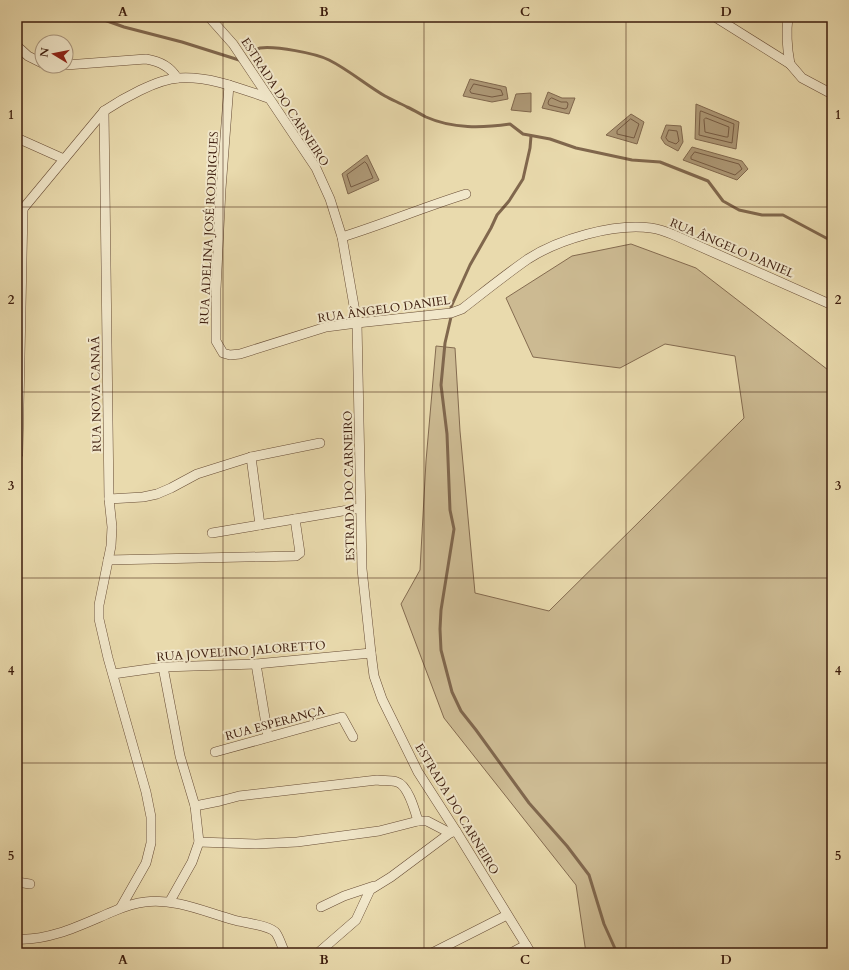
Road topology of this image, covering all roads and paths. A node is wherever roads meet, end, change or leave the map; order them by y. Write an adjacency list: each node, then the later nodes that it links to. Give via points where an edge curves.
1 (209, 17): 11 (street, ESTRADA DO CARNEIRO, via 232,44)
2 (715, 17): 7 (street)
3 (788, 17): 7 (street, via 786,33)
4 (17, 46): 5 (street)
5 (34, 59)
6 (74, 64): 8 (street, via 146,59 166,66)
7 (790, 64): 10 (street, via 802,78)
8 (177, 78): 9 (street, via 192,78); 12 (street, via 141,90)
9 (229, 85): 11 (street); 20 (street, RUA ADELINA JOSÉ RODRIGUES, via 221,189 216,341 223,353)
10 (832, 94)
11 (268, 98): 17 (street, ESTRADA DO CARNEIRO, via 316,168 330,199)
12 (104, 111): 14 (street); 24 (street, RUA NOVA CANAÃ)
13 (17, 138): 14 (street)
14 (64, 159): 16 (street)
15 (466, 194): 17 (street)
16 (20, 212): 22 (street)
17 (342, 237): 19 (street, ESTRADA DO CARNEIRO)
18 (832, 305): 19 (street, RUA ÂNGELO DANIEL, via 674,235 652,228 629,226 602,230 558,244 529,259 462,309 451,313)
19 (357, 322): 20 (street, RUA ÂNGELO DANIEL, via 326,327); 25 (street, ESTRADA DO CARNEIRO)
20 (240, 354)
21 (320, 443): 23 (street)
22 (18, 454)
23 (251, 457): 24 (street, via 197,474 157,494); 27 (street)
24 (109, 499): 29 (street, RUA NOVA CANAÃ, via 112,527)
25 (360, 508): 26 (street); 30 (street, ESTRADA DO CARNEIRO, via 362,570)
26 (295, 519): 27 (street); 29 (street, via 300,553 296,556)
27 (260, 525): 28 (street)
28 (212, 533)
29 (108, 560): 33 (street, RUA NOVA CANAÃ, via 98,612)
30 (371, 653): 31 (street, RUA JOVELINO JALORETTO); 39 (street, ESTRADA DO CARNEIRO, via 374,676 382,699 418,772)
31 (256, 664): 32 (street, RUA JOVELINO JALORETTO); 34 (street)
32 (163, 667): 33 (street, RUA JOVELINO JALORETTO); 37 (street, via 180,756)
33 (113, 674): 45 (street, RUA NOVA CANAÃ, via 151,817 151,842 146,863)
34 (268, 736): 35 (street, RUA ESPERANÇA, via 342,717); 36 (street, RUA ESPERANÇA)
35 (353, 737)
36 (216, 752)
37 (195, 806): 38 (street, via 239,796 378,780 398,782 403,787 411,799); 40 (street)
38 (418, 821): 39 (street); 40 (street, via 379,831 297,842)
39 (453, 832): 43 (street); 47 (street, ESTRADA DO CARNEIRO)
40 (199, 842): 44 (street, via 192,862)
41 (17, 882): 42 (street)
42 (30, 884)
43 (377, 885): 46 (street); 51 (street, via 368,894 356,920)
44 (170, 901): 45 (street, via 145,902); 50 (street, via 243,923 271,928 277,934)
45 (121, 907): 48 (street, via 64,931 28,940)
46 (321, 907)
47 (507, 915): 49 (street, ESTRADA DO CARNEIRO); 52 (street)
48 (17, 939)
49 (529, 949): 53 (street)
50 (285, 953)
51 (318, 953)
52 (432, 953)
53 (511, 953)

